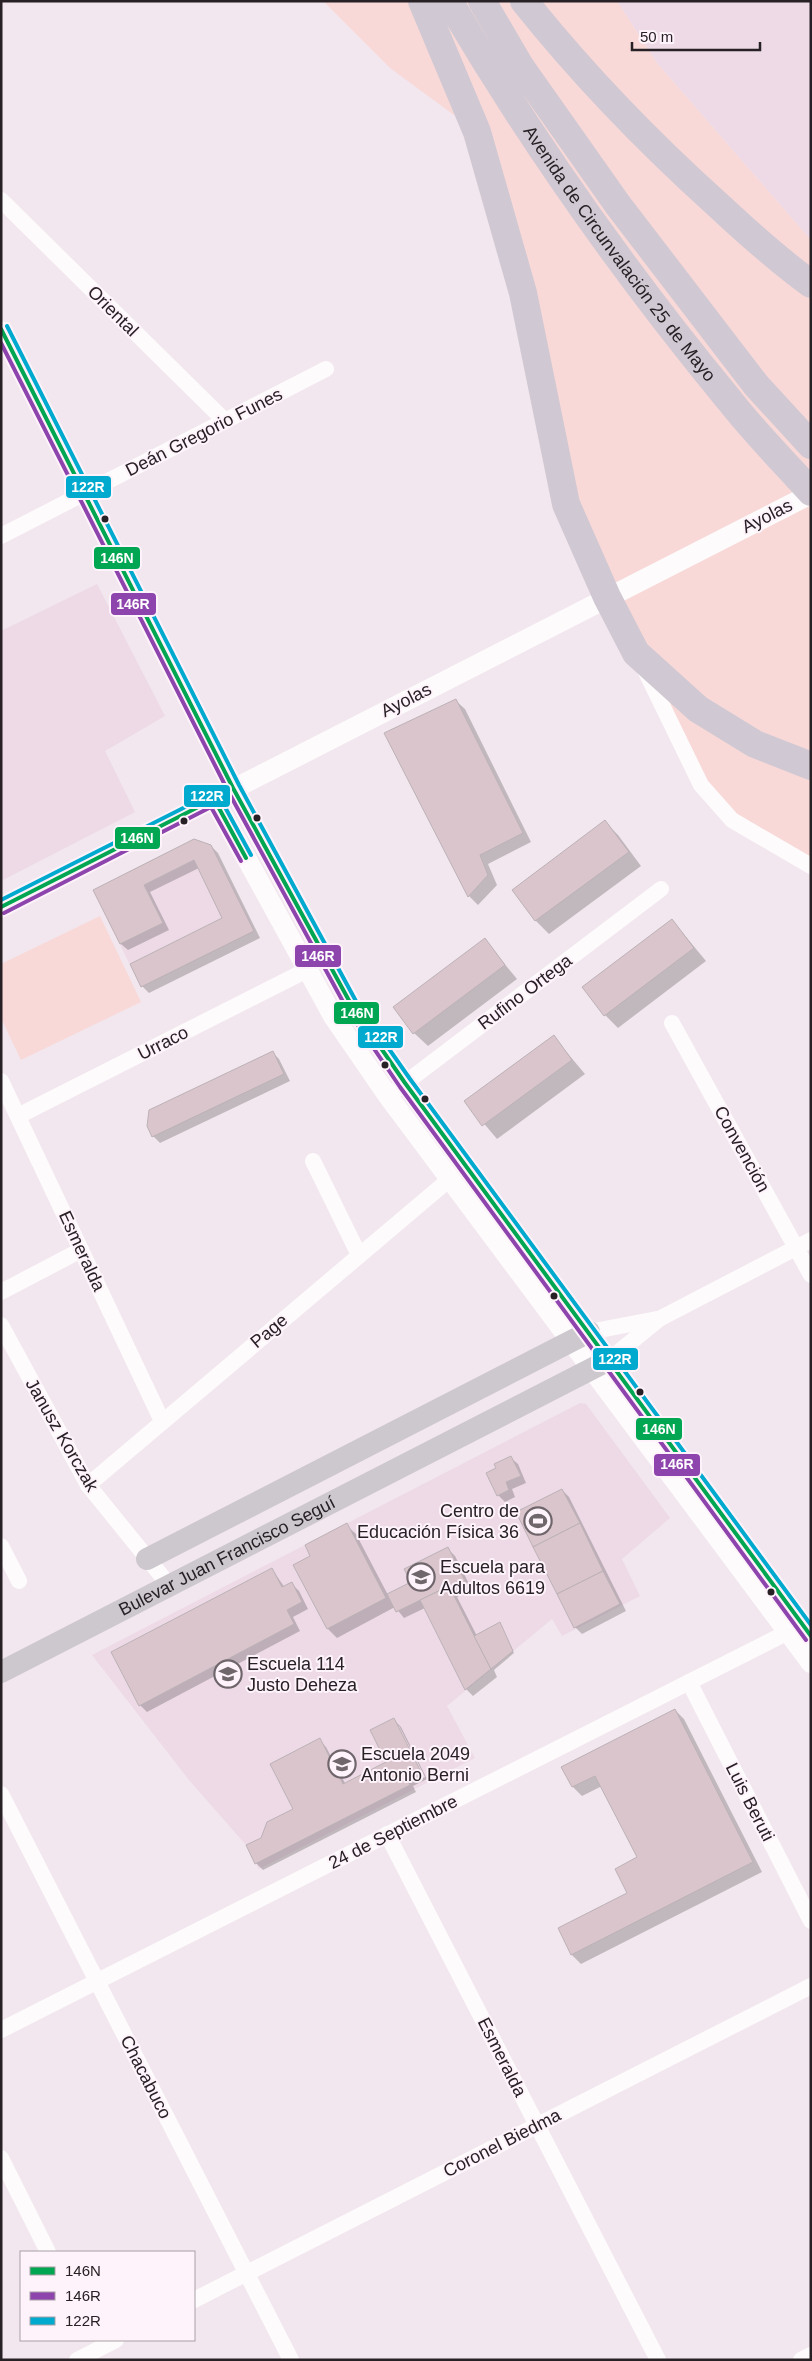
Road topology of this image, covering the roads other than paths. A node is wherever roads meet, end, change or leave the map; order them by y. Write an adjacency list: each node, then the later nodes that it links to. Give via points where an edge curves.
1 (422, 1): 14 (highway, via 476,132 523,293 566,504)
2 (449, 1): 11 (highway, Avenida de Circunvalación 25 de Mayo, via 499,86 588,218 730,402)
3 (482, 1): 10 (highway, Avenida de Circunvalación 25 de Mayo, via 520,66 618,205 756,385)
4 (524, 1): 6 (highway, via 614,105 691,181 778,260)
5 (1, 200): 9 (street, Oriental)
6 (811, 284)
7 (1, 329): 12 (street)
8 (326, 369): 9 (street, Deán Gregorio Funes)
9 (225, 421): 12 (street, Deán Gregorio Funes)
10 (811, 445)
11 (811, 493): 14 (street, Ayolas)
12 (84, 494): 13 (street, Deán Gregorio Funes); 17 (street)
13 (1, 536)
14 (607, 597): 15 (highway); 17 (street, Ayolas)
15 (636, 653): 16 (highway, via 698,709 755,744); 19 (street, via 701,785 732,820)
16 (811, 766)
17 (233, 788): 18 (street, Ayolas); 25 (street, via 352,1006)
18 (214, 800): 21 (street, Ayolas); 22 (street)
19 (811, 866)
20 (661, 889): 25 (street, Rufino Ortega)
21 (1, 907)
22 (307, 970): 26 (street, via 333,1016); 27 (street, Urraco)
23 (672, 1023): 31 (street, Convención)
24 (1, 1081): 27 (street, Esmeralda)
25 (405, 1083): 26 (street, Rufino Ortega); 38 (street)
26 (388, 1096): 29 (street)
27 (18, 1116): 32 (street, Esmeralda)
28 (313, 1162): 33 (street)
29 (451, 1178): 33 (street, Page); 38 (street)
30 (811, 1240): 31 (street, Bulevar Juan Francisco Seguí)
31 (796, 1248): 34 (street, Convención); 36 (street, Bulevar Juan Francisco Seguí)
32 (81, 1250): 35 (street); 40 (street, Esmeralda)
33 (359, 1255): 40 (street, Page)
34 (811, 1276)
35 (1, 1292)
36 (659, 1319): 38 (street, Bulevar Juan Francisco Seguí); 39 (street, Bulevar Juan Francisco Seguí)
37 (1, 1325): 41 (street, Janusz Korczak)
38 (581, 1337): 39 (street); 43 (main road, Bulevar Juan Francisco Seguí)
39 (601, 1364): 45 (main road, Bulevar Juan Francisco Seguí); 46 (street)
40 (162, 1421): 41 (street, Page)
41 (88, 1485): 43 (street, Janusz Korczak)
42 (1, 1546): 44 (street)
43 (148, 1559): 45 (street, Janusz Korczak)
44 (19, 1581)
45 (169, 1586): 48 (main road, Bulevar Juan Francisco Seguí)
46 (803, 1628): 47 (street); 49 (street, 24 de Septiembre)
47 (811, 1663)
48 (1, 1672)
49 (689, 1682): 51 (street, 24 de Septiembre); 52 (street, Luis Beruti)
50 (1, 1794): 53 (street, Chacabuco)
51 (387, 1834): 53 (street, 24 de Septiembre); 56 (street, Esmeralda)
52 (811, 1921)
53 (97, 1981): 55 (street, 24 de Septiembre); 59 (street, Chacabuco)
54 (811, 1986): 56 (street, Coronel Biedma)
55 (1, 2030)
56 (537, 2125): 59 (street, Coronel Biedma); 66 (street, Esmeralda)
57 (1, 2158): 58 (street)
58 (48, 2251)
59 (247, 2273): 60 (street, Coronel Biedma); 65 (street, Chacabuco)
60 (195, 2299)
61 (112, 2341): 62 (street)
62 (95, 2345): 64 (street)
63 (811, 2355): 67 (street)
64 (77, 2360)
65 (291, 2360)
66 (658, 2360)
67 (801, 2360)

